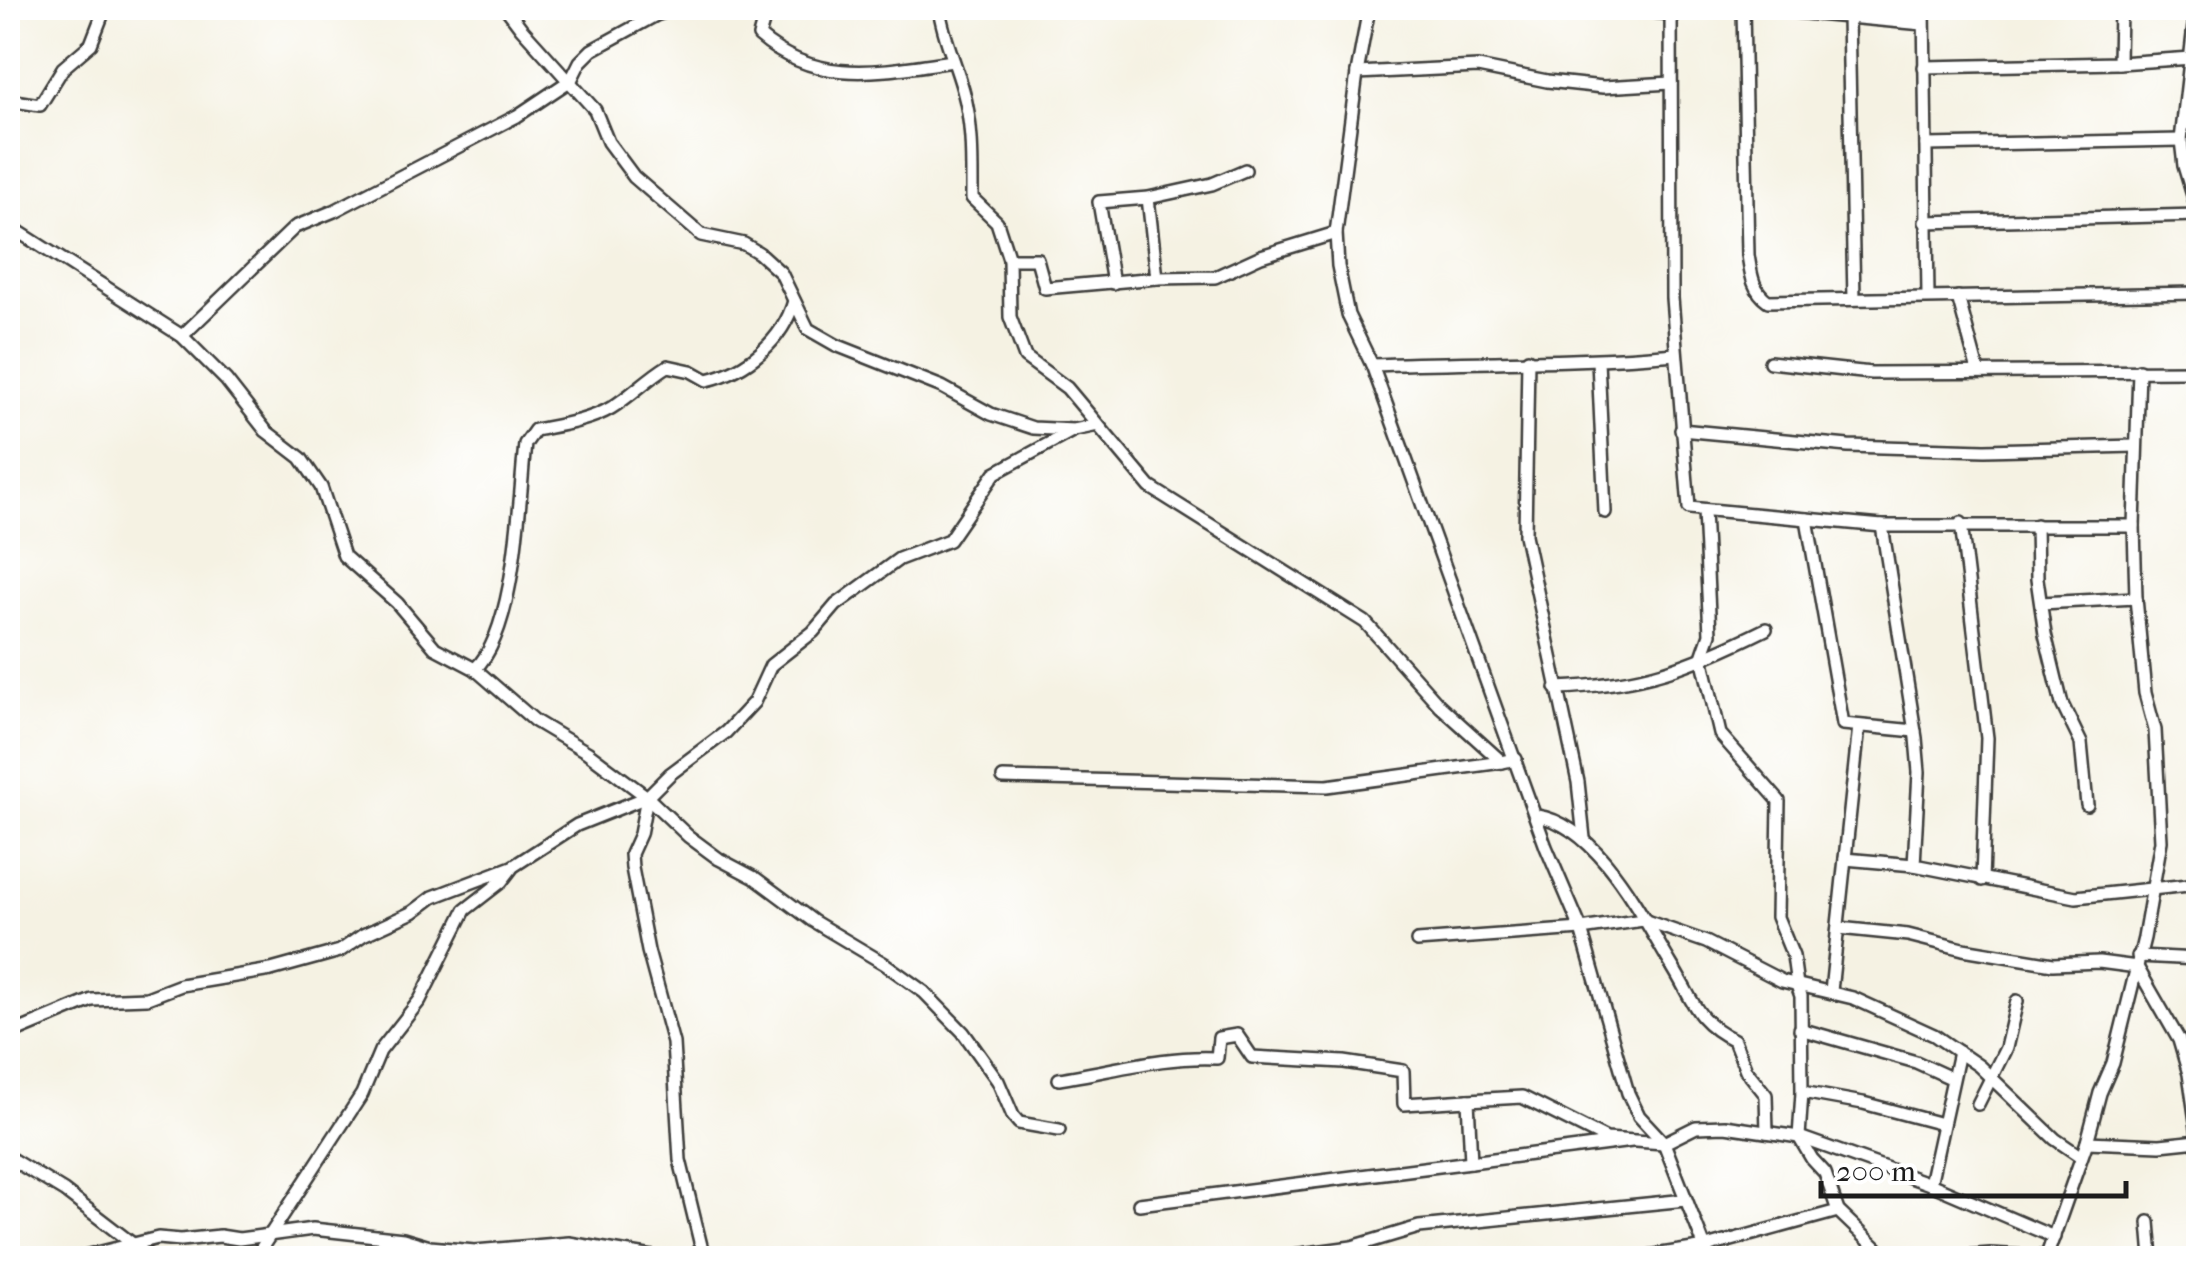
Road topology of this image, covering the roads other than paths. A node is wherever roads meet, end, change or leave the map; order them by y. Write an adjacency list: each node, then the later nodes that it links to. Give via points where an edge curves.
1 (104, 8): 22 (street, via 91,44 64,68 40,106)
2 (506, 8): 20 (street)
3 (677, 8): 20 (street, via 592,50)
4 (767, 8): 16 (street, via 759,36 779,53 816,68 866,73)
5 (940, 8): 16 (street)
6 (1369, 8): 19 (street)
7 (1616, 8): 12 (street)
8 (1747, 8): 13 (street); 39 (street, via 1744,165 1752,282 1768,301)
9 (1924, 8): 14 (street)
10 (2120, 8): 17 (street)
11 (2196, 8): 15 (street)
12 (1671, 11): 21 (street)
13 (1848, 16): 14 (street); 39 (street)
14 (1924, 24): 18 (street)
15 (2192, 58): 17 (street); 23 (street)
16 (953, 61): 33 (street, via 972,137 972,198 997,222)
17 (2118, 63): 18 (street)
18 (1924, 67): 24 (street)
19 (1357, 74): 21 (street, via 1478,67 1603,87); 32 (street)
20 (571, 80): 40 (street, via 634,178 701,235 759,254 781,273); 41 (street, via 472,140 295,228)
21 (1672, 82): 42 (street)
22 (8, 100)
23 (2182, 140): 24 (street); 26 (street)
24 (1926, 145): 30 (street)
25 (1245, 170): 28 (street)
26 (2193, 175): 27 (street); 29 (street)
27 (2198, 187)
28 (1148, 198): 34 (street); 35 (street, via 1099,202)
29 (2198, 213): 30 (street)
30 (1925, 222): 37 (street)
31 (8, 225): 41 (street)
32 (1336, 233): 34 (street, via 1216,277); 46 (street, via 1348,315)
33 (1009, 259): 35 (street, via 1037,259 1045,288); 50 (street, via 1010,317 1026,357 1067,388)
34 (1157, 278): 35 (street)
35 (1113, 284)
36 (2198, 292): 38 (street)
37 (1928, 297): 38 (street); 39 (street)
38 (1958, 297): 47 (street)
39 (1854, 299)
40 (794, 300): 51 (street, via 808,329 836,345 992,414 1033,428); 65 (street, via 767,348 728,376 707,380 668,366 611,408 535,430 525,444 507,594 487,658)
41 (182, 336): 65 (street, via 266,431 301,458 321,487 344,556 435,648)
42 (1676, 354): 44 (street); 52 (street)
43 (1528, 359): 44 (street); 46 (street); 66 (street, via 1525,535)
44 (1598, 361): 55 (street)
45 (1770, 362): 47 (street, via 1871,373)
46 (1372, 365): 69 (street)
47 (1978, 370): 48 (street)
48 (2139, 370): 49 (street); 53 (street)
49 (2198, 371)
50 (1098, 425): 51 (street); 69 (street, via 1150,487 1365,622 1440,706)
51 (1074, 430): 71 (street, via 994,474 950,540 900,558 836,604 772,664 754,702 726,732)
52 (1681, 430): 53 (street, via 1848,446); 54 (street, via 1686,501)
53 (2136, 446): 60 (street)
54 (1704, 511): 56 (street); 64 (street, via 1710,634)
55 (1605, 512)
56 (1807, 519): 59 (street); 67 (street, via 1843,724)
57 (1961, 523): 58 (street); 59 (street); 78 (street, via 1988,738)
58 (2036, 525): 60 (street); 62 (street)
59 (1882, 526): 68 (street)
60 (2134, 526): 61 (street)
61 (2136, 598): 62 (street); 80 (street, via 2155,730 2161,841)
62 (2041, 603): 72 (street, via 2062,704 2081,744)
63 (1766, 629): 64 (street)
64 (1702, 659): 66 (street, via 1609,686); 87 (street, via 1720,734 1779,801 1777,917 1794,956)
65 (475, 668): 71 (street, via 535,722)
66 (1556, 688): 74 (street)
67 (1859, 726): 68 (street); 75 (street)
68 (1915, 731): 76 (street)
69 (1509, 761): 70 (street, via 1328,786); 73 (street)
70 (1003, 778)
71 (647, 797): 77 (street, via 577,825); 100 (street, via 719,859 924,992 964,1032 1019,1123); 125 (street, via 632,868 673,1044 680,1160)
72 (2086, 804)
73 (1536, 816): 74 (street); 83 (street)
74 (1584, 838): 81 (street)
75 (1845, 859): 76 (street); 82 (street)
76 (1914, 865): 78 (street)
77 (512, 867): 91 (street, via 433,898 340,950 147,998 92,1000); 115 (street, via 465,910 426,990 380,1051 362,1094)
78 (1982, 880): 80 (street, via 2076,898)
79 (2198, 884): 80 (street)
80 (2154, 888): 86 (street)
81 (1643, 920): 83 (street); 87 (street); 101 (street, via 1694,1009 1734,1040 1766,1095)
82 (1839, 928): 86 (street, via 2053,964); 88 (street)
83 (1580, 929): 84 (street); 106 (street, via 1628,1092)
84 (1417, 942)
85 (2198, 959): 86 (street)
86 (2138, 961): 103 (street, via 2179,1040); 105 (street)
87 (1796, 985): 88 (street); 90 (street)
88 (1831, 991): 92 (street)
89 (2016, 1001): 93 (street, via 2006,1048)
90 (1800, 1029): 94 (street); 96 (street)
91 (8, 1035)
92 (1958, 1052): 93 (street); 94 (street)
93 (1991, 1076): 98 (street); 108 (street)
94 (1951, 1078): 99 (street)
95 (1059, 1079): 97 (street, via 1180,1056 1217,1058 1219,1038 1237,1035 1252,1058 1404,1070 1404,1104)
96 (1802, 1092): 99 (street); 102 (street)
97 (1468, 1100): 104 (street, via 1522,1097 1606,1138); 109 (street)
98 (1978, 1104)
99 (1942, 1124): 110 (street)
100 (1060, 1130)
101 (1767, 1132): 102 (street); 106 (street, via 1696,1127)
102 (1799, 1137): 110 (street); 113 (street, via 1825,1173)
103 (2198, 1138): 105 (street)
104 (1632, 1141): 106 (street); 109 (street)
105 (2087, 1142): 108 (street)
106 (1664, 1143): 111 (street)
107 (8, 1156): 117 (street)
108 (2080, 1156): 116 (street)
109 (1471, 1162): 112 (street)
110 (1930, 1184): 116 (street)
111 (1686, 1200): 119 (street); 126 (street, via 1419,1226 1352,1248)
112 (1139, 1204)
113 (1838, 1211): 119 (street); 128 (street)
114 (2149, 1222): 131 (street)
115 (272, 1234): 117 (street); 123 (street); 124 (street, via 313,1229 475,1250 568,1243)
116 (2054, 1237): 130 (street)
117 (133, 1243): 121 (street); 122 (street)
118 (2198, 1243): 120 (street)
119 (1708, 1253): 127 (street)
120 (2198, 1257): 132 (street)
121 (77, 1258)
122 (151, 1258)
123 (255, 1258)
124 (659, 1258)
125 (704, 1258)
126 (1272, 1258)
127 (1636, 1258)
128 (1887, 1258)
129 (1940, 1258): 130 (street)
130 (2047, 1258)
131 (2152, 1258)
132 (2190, 1258)

